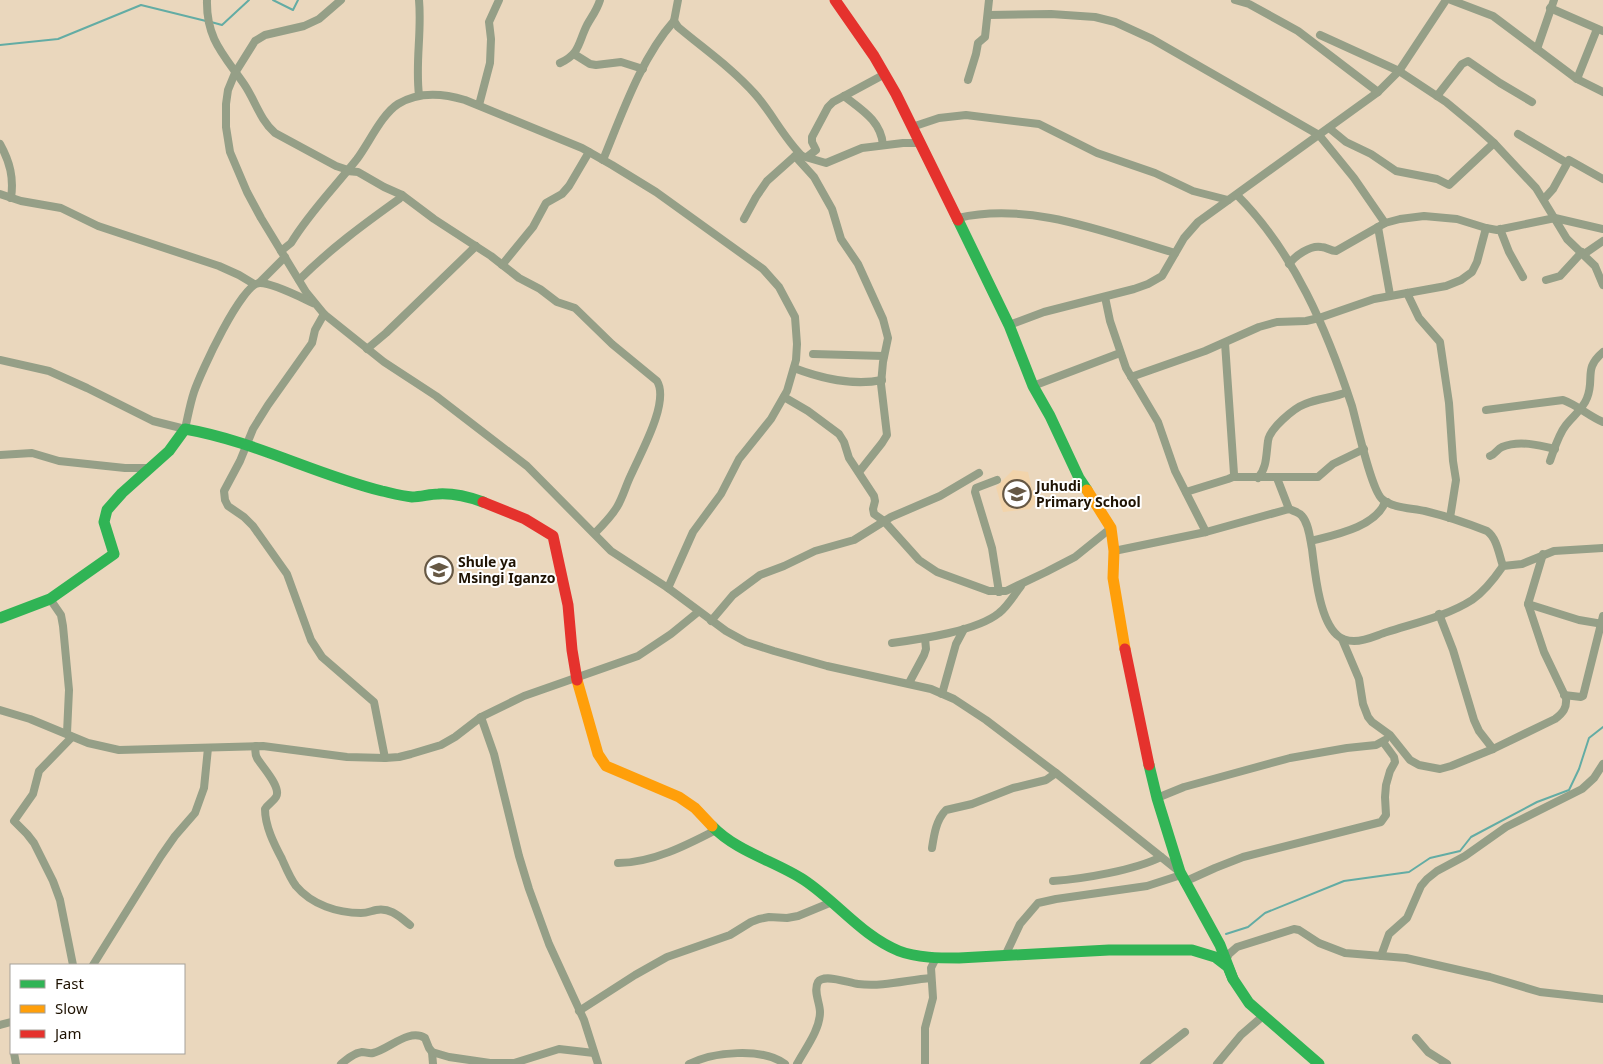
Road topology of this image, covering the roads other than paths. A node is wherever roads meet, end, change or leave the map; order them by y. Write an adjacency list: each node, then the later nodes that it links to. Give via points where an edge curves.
1 (207, 0): 23 (street, via 208,19 215,42)
2 (341, 0): 23 (street, via 304,26 260,38 249,49)
3 (419, 0): 29 (street)
4 (499, 0): 33 (street, via 489,22 490,63)
5 (600, 0): 19 (street)
6 (678, 0): 15 (street)
7 (835, 0): 24 (street)
8 (990, 0): 14 (street)
9 (1235, 0): 27 (street, via 1298,31)
10 (1446, 0): 22 (street)
11 (1450, 0): 18 (street, via 1493,16)
12 (1554, 0): 13 (street)
13 (1550, 8): 16 (street); 18 (street)
14 (988, 15): 26 (street, via 985,37 978,44); 37 (street, via 1076,15 1114,22 1169,48)
15 (674, 21): 21 (street, via 660,37); 43 (street, via 678,28 752,90)
16 (1600, 30): 25 (street)
17 (1320, 35): 22 (street)
18 (1537, 49): 25 (street)
19 (574, 54): 20 (street); 21 (street, via 590,64 621,62)
20 (560, 64)
21 (643, 70): 44 (street)
22 (1399, 71): 27 (street); 31 (street)
23 (235, 73): 46 (street, via 275,133); 65 (street, via 226,104 230,152 261,218)
24 (885, 74): 30 (street); 34 (street)
25 (1578, 79): 28 (street)
26 (968, 80)
27 (1378, 92): 35 (street)
28 (1603, 92)
29 (418, 95): 33 (street, via 452,96); 46 (street, via 393,107)
30 (844, 96): 41 (street, via 877,124); 43 (street, via 828,107 812,137 816,150)
31 (1437, 96): 32 (street, via 1462,64 1468,61); 39 (street)
32 (1532, 102)
33 (479, 105): 42 (street)
34 (912, 127): 38 (street); 53 (street, via 939,118 966,115 1039,124 1108,157 1193,191)
35 (1329, 128): 37 (street); 39 (street, via 1346,142 1396,171 1437,179 1449,185)
36 (1518, 134): 45 (street)
37 (1319, 135): 50 (street); 57 (street, via 1354,178)
38 (920, 143): 41 (street); 54 (street)
39 (1494, 143): 52 (street)
40 (0, 144): 51 (street, via 11,170)
41 (883, 145): 43 (street, via 854,151 826,163)
42 (589, 152): 44 (street); 67 (street, via 569,186 546,203 528,234)
43 (801, 157): 56 (street, via 767,182); 85 (street, via 832,209 841,239 854,256 878,307 888,338)
44 (603, 160): 87 (street, via 680,209 763,269 779,287 795,317 797,344)
45 (1567, 163): 47 (street, via 1569,160); 52 (street)
46 (347, 170): 49 (street, via 358,172); 65 (street)
47 (1603, 179)
48 (0, 194): 51 (street)
49 (402, 195): 62 (street); 69 (street)
50 (1237, 195): 53 (street); 66 (street, via 1263,224)
51 (10, 198): 71 (street, via 61,208 98,226 219,266)
52 (1544, 199): 55 (street)
53 (1228, 200): 63 (street, via 1190,230)
54 (958, 218): 63 (street, via 990,214 1055,218); 79 (street)
55 (1555, 218): 59 (street); 60 (street); 64 (street, via 1567,239)
56 (744, 219)
57 (1381, 225): 58 (street, via 1409,217 1434,216 1457,218); 66 (street, via 1336,250 1312,248); 74 (street)
58 (1486, 228): 59 (street); 73 (street, via 1477,262 1469,275 1446,286)
59 (1500, 229): 68 (street)
60 (1603, 229)
61 (1603, 241): 64 (street)
62 (476, 246): 67 (street); 81 (street)
63 (1175, 253): 75 (street, via 1157,279)
64 (1583, 253): 70 (street, via 1560,276); 72 (street, via 1599,271)
65 (283, 254): 69 (street); 71 (street)
66 (1290, 264): 78 (street)
67 (502, 265): 117 (street, via 557,302 575,308 660,386 658,409 644,446 618,504)
68 (1523, 277)
69 (299, 280): 76 (street)
70 (1546, 280)
71 (257, 283): 76 (street, via 287,291); 96 (street, via 247,291 228,319 194,392)
72 (1603, 285)
73 (1407, 293): 74 (street); 113 (street, via 1419,318 1440,342 1456,480)
74 (1390, 295): 78 (street)
75 (1105, 297): 79 (street, via 1044,312); 83 (street)
76 (315, 304): 77 (street)
77 (324, 314): 81 (street); 97 (street, via 312,343 268,405)
78 (1319, 318): 80 (street, via 1277,322); 91 (street)
79 (1009, 325): 90 (street)
80 (1224, 343): 88 (street); 106 (street)
81 (367, 349): 117 (street, via 443,401 520,460)
82 (1603, 352): 94 (street, via 1594,360 1589,392)
83 (1120, 353): 88 (street); 90 (street)
84 (813, 354): 85 (street)
85 (884, 356): 89 (street)
86 (0, 360): 96 (street, via 49,371 153,421)
87 (794, 368): 89 (street, via 850,381 867,383); 92 (street)
88 (1131, 377): 110 (street, via 1158,422)
89 (882, 380): 104 (street, via 887,435)
90 (1033, 386): 115 (street, via 1079,478)
91 (1347, 392): 98 (street); 107 (street, via 1299,406 1276,426 1268,439 1266,461)
92 (784, 396): 104 (street, via 839,434); 124 (street, via 771,420 739,459 723,490 693,532)
93 (1486, 410): 94 (street, via 1556,400 1568,402)
94 (1581, 410): 95 (street); 99 (street, via 1564,427)
95 (1603, 422)
96 (185, 429): 97 (street); 103 (street)
97 (247, 444): 137 (street, via 372,488 415,497 435,493 486,503 550,532 556,542 568,605); 149 (street, via 224,491 225,500 253,526 287,574 316,649 374,702)
98 (1364, 449): 108 (street, via 1332,464 1318,477); 111 (street, via 1376,489)
99 (1555, 449): 101 (street, via 1529,444 1512,445 1500,448); 102 (street)
100 (0, 454): 103 (street, via 32,452 64,462)
101 (1490, 456)
102 (1550, 461)
103 (151, 468): 126 (street, via 122,494 103,518 114,554)
104 (859, 472): 114 (street, via 874,496 874,514)
105 (979, 473): 114 (street, via 952,490)
106 (1233, 477): 107 (street); 110 (street)
107 (1258, 478): 108 (street)
108 (1277, 478): 112 (street)
109 (997, 480): 125 (street, via 976,488 975,492 992,548)
110 (1186, 492): 116 (street)
111 (1387, 502): 113 (street); 118 (street, via 1363,524)
112 (1289, 509): 116 (street); 118 (street, via 1302,516)
113 (1450, 518): 122 (street, via 1490,533)
114 (884, 521): 125 (street, via 907,550 928,567 977,587); 131 (street, via 854,540 815,551 751,581 725,602)
115 (1111, 528): 120 (street); 123 (street, via 1075,557)
116 (1206, 532): 120 (street)
117 (595, 533): 124 (street, via 611,551)
118 (1311, 541): 135 (street, via 1316,582 1324,610 1330,626)
119 (1603, 548): 121 (street, via 1554,550)
120 (1114, 551): 152 (street, via 1117,607)
121 (1543, 554): 122 (street, via 1522,564); 127 (street)
122 (1503, 566): 129 (street, via 1477,596)
123 (1023, 584): 125 (street); 133 (street, via 1000,612)
124 (668, 588): 128 (street)
125 (999, 592)
126 (50, 600): 130 (street); 143 (street, via 61,615 63,626)
127 (1528, 604): 132 (street, via 1579,620); 140 (street, via 1544,652)
128 (698, 612): 131 (street); 137 (street, via 638,656)
129 (1439, 614): 135 (street, via 1367,639); 148 (street, via 1474,720)
130 (0, 618)
131 (710, 621): 138 (street, via 736,637 774,652)
132 (1602, 621): 140 (street, via 1584,696)
133 (964, 629): 134 (street); 139 (street, via 956,644)
134 (925, 638): 136 (street); 138 (street, via 924,655)
135 (1342, 639): 144 (street, via 1359,679 1368,717)
136 (892, 643)
137 (577, 678): 142 (street, via 524,696); 153 (street, via 596,751 606,766 679,797)
138 (909, 683): 139 (street)
139 (942, 694): 151 (street, via 967,707)
140 (1564, 694): 148 (street, via 1566,705 1561,714)
141 (0, 710): 143 (street)
142 (481, 717): 149 (street, via 441,745); 170 (street, via 494,754 529,888 549,944)
143 (69, 735): 147 (street, via 119,750); 165 (street, via 39,770 33,794 14,821 34,843 53,880)
144 (1390, 735): 145 (street); 148 (street, via 1410,760 1429,768 1451,766)
145 (1383, 742): 152 (street, via 1290,758 1184,787); 157 (street, via 1395,762 1386,790 1386,815 1380,822)
146 (256, 746): 147 (street); 149 (street, via 332,756); 160 (street, via 257,758 273,781 278,795 265,809 267,822 275,846 297,887 329,908 357,913 384,909)
147 (208, 748): 166 (street, via 204,788 195,813 161,856)
148 (1493, 749)
149 (385, 758)
150 (1603, 764): 162 (street, via 1582,789 1506,827 1427,879 1407,918 1389,934)
151 (1056, 773): 154 (street, via 1046,780 946,810 934,831); 155 (street)
152 (1156, 798): 157 (street)
153 (716, 830): 156 (street, via 665,853); 159 (street, via 804,880)
154 (932, 848)
155 (1161, 857): 157 (street); 158 (street, via 1129,868)
156 (618, 863)
157 (1182, 876): 161 (street, via 1147,886 1038,903 1020,924); 164 (street)
158 (1053, 881)
159 (832, 902): 163 (street, via 885,945 901,952); 170 (street, via 798,916 759,919 730,935 667,958)
160 (410, 925)
161 (1004, 956): 163 (street); 168 (street, via 1110,950 1192,950 1215,957 1228,967)
162 (1382, 956): 164 (street, via 1338,951 1294,929 1237,947); 169 (street, via 1459,969 1548,994)
163 (936, 958): 167 (street, via 930,968)
164 (1226, 960): 168 (street)
165 (73, 964)
166 (94, 964)
167 (931, 978): 181 (street, via 868,984 832,978 820,980 816,989 820,1013 817,1026); 182 (street, via 933,998 925,1028)
168 (1234, 979): 171 (street, via 1249,1003)
169 (1603, 999)
170 (579, 1011): 175 (street)
171 (1263, 1016): 184 (street, via 1241,1035); 185 (street)
172 (1185, 1032): 183 (street)
173 (1416, 1038): 186 (street, via 1428,1052)
174 (432, 1052): 175 (street, via 500,1064 560,1049); 176 (street, via 422,1036 412,1036 373,1053 361,1052); 177 (street)
175 (594, 1053): 178 (street)
176 (341, 1064)
177 (433, 1064)
178 (598, 1064)
179 (689, 1064): 180 (street, via 715,1055 738,1053 776,1058)
180 (785, 1064)
181 (797, 1064)
182 (925, 1064)
183 (1144, 1064)
184 (1217, 1064)
185 (1319, 1064)
186 (1447, 1064)

